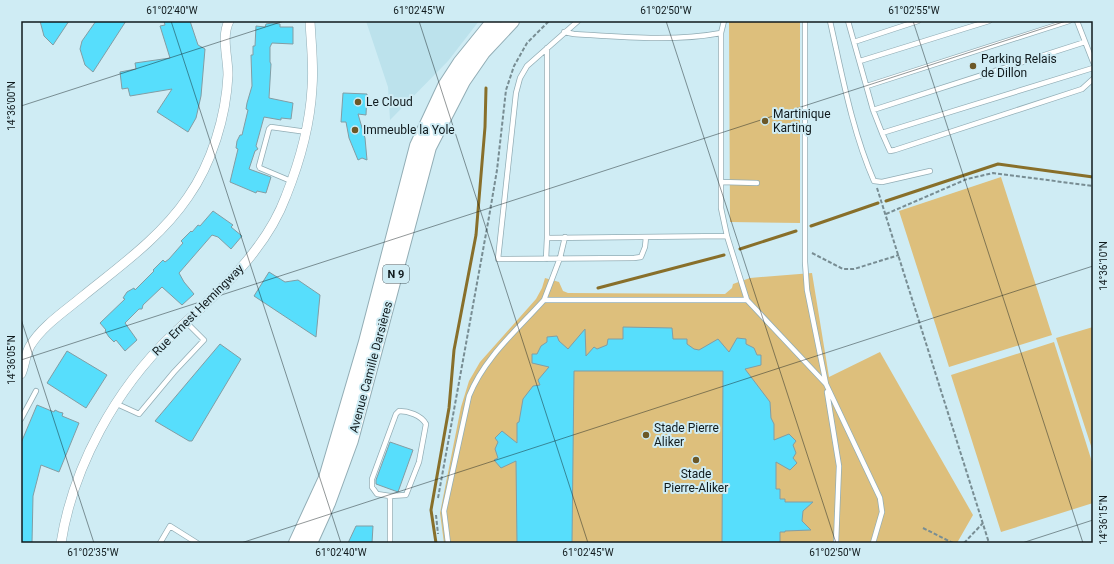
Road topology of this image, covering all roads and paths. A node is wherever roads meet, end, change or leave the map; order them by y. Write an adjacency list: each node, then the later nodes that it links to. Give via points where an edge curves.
1 (229, 21): 46 (street, via 225,34 228,68 223,114 206,165 189,197 137,253 44,329)
2 (310, 21): 26 (street, Rue Ernest Hemingway, via 312,86)
3 (494, 21): 61 (main road, Avenue Camille Darsières / N 9, via 445,86 417,146 366,342 326,478)
4 (512, 21): 62 (main road, Avenue Camille Darsières / N 9, via 483,52 463,81 430,147 351,440)
5 (549, 21): 53 (path, via 527,44 514,66 506,90 492,197)
6 (578, 21): 15 (lane)
7 (724, 21): 16 (lane)
8 (805, 21): 39 (lane)
9 (830, 21): 30 (lane, via 862,149)
10 (848, 21): 17 (lane)
11 (918, 21): 17 (lane)
12 (989, 21): 20 (lane)
13 (1069, 21): 24 (lane)
14 (1077, 21): 18 (lane)
15 (564, 32): 16 (lane, via 650,38 698,37); 19 (lane)
16 (721, 32): 31 (lane)
17 (854, 42): 20 (lane)
18 (1085, 42): 21 (lane); 25 (lane)
19 (547, 48): 37 (lane); 42 (lane, via 527,66 516,93 498,260)
20 (860, 62): 24 (lane)
21 (1093, 62)
22 (1093, 68): 27 (lane)
23 (1093, 79): 27 (lane, via 1082,89 895,150 890,151)
24 (866, 86): 25 (lane)
25 (873, 110): 27 (lane)
26 (307, 132): 29 (street, Rue Ernest Hemingway); 29 (lane, via 279,127 269,128 259,166)
27 (882, 133)
28 (930, 171): 30 (lane, via 882,182)
29 (291, 181): 45 (street, Rue Ernest Hemingway, via 278,212 248,260)
30 (874, 181): 34 (path)
31 (721, 182): 32 (lane); 35 (lane, via 721,208)
32 (757, 183)
33 (1093, 186): 34 (path, via 992,173 966,179)
34 (886, 214): 40 (path)
35 (727, 236): 36 (lane); 44 (lane)
36 (646, 237): 38 (lane); 41 (lane, via 640,257)
37 (547, 238): 38 (lane); 42 (lane)
38 (565, 238): 41 (lane)
39 (805, 250): 40 (path, via 843,269 854,269); 48 (lane, via 808,290)
40 (899, 255): 55 (path)
41 (560, 258): 42 (lane); 43 (lane)
42 (546, 259)
43 (544, 300): 44 (lane); 64 (lane, via 476,378 444,511)
44 (747, 300): 48 (lane)
45 (187, 322): 50 (street, Rue Ernest Hemingway, via 148,360); 50 (lane, via 204,340 139,414)
46 (23, 354): 47 (street)
47 (21, 374)
48 (826, 384): 65 (lane, via 839,466); 66 (lane, via 880,498 882,512)
49 (36, 391): 51 (lane)
50 (117, 404): 58 (street, Rue Ernest Hemingway, via 88,455 70,501)
51 (21, 418)
52 (390, 496): 52 (lane, via 377,494 372,487 372,479 396,414 404,411 423,418 426,430 419,462 408,492 403,496); 63 (lane)
53 (437, 503)
54 (436, 510): 57 (path)
55 (983, 523): 68 (path); 69 (path)
56 (923, 528): 67 (path)
57 (439, 537)
58 (61, 543)
59 (160, 543): 60 (lane, via 170,526)
60 (197, 543)
61 (296, 543)
62 (310, 543)
63 (390, 543)
64 (448, 543)
65 (836, 543)
66 (874, 543)
67 (953, 543)
68 (964, 543)
69 (989, 543)

